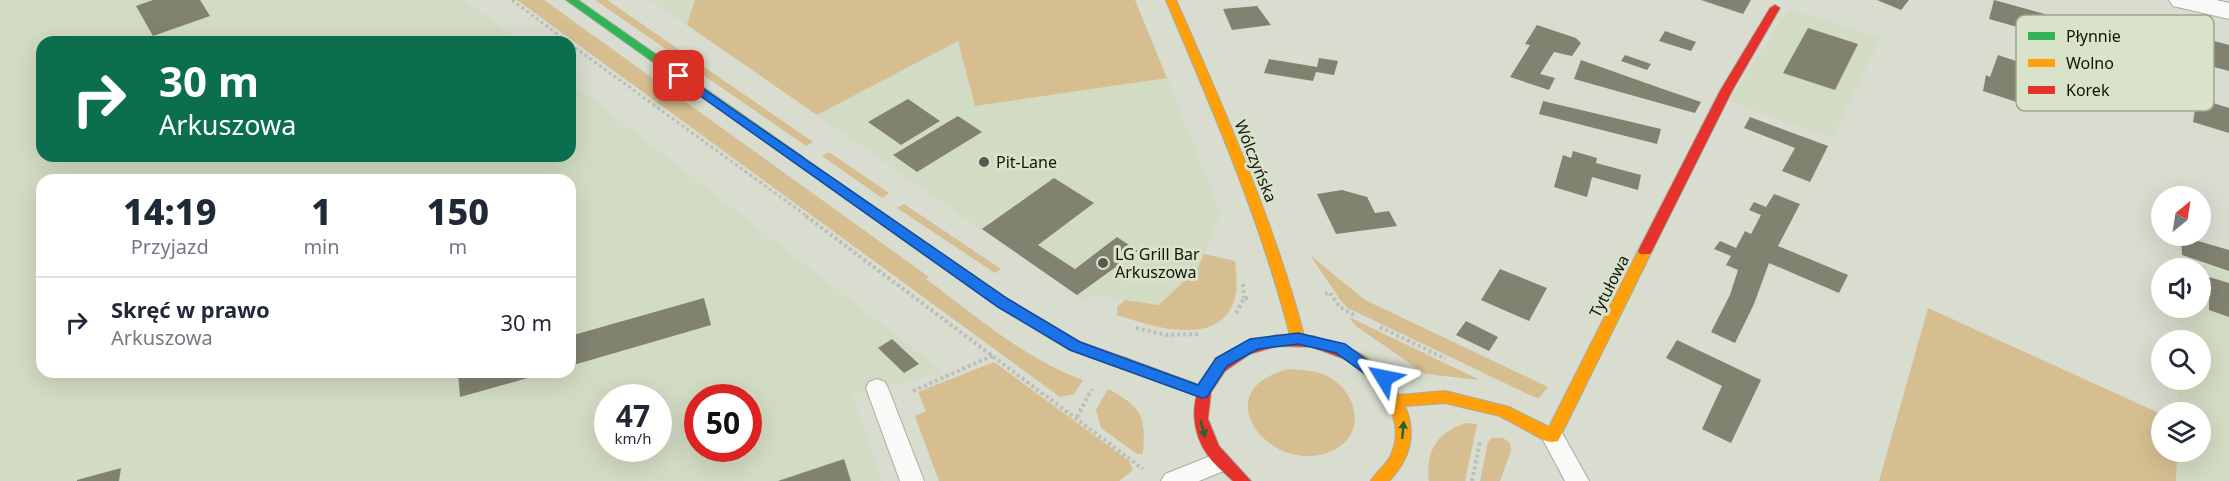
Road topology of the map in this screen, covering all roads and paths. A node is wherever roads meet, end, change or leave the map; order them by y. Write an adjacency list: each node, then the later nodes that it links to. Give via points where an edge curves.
1 (512, 0): 7 (path)
2 (571, 0): 21 (street, via 1003,303 1075,346)
3 (1171, 0): 16 (street, Wólczyńska, via 1255,200 1291,304)
4 (2182, 0): 6 (street)
5 (1775, 8): 25 (street, Tytułowa, via 1726,91)
6 (2229, 11)
7 (560, 36)
8 (576, 48): 17 (path)
9 (1325, 294): 12 (path, via 1329,292 1340,307)
10 (1251, 300): 11 (path, via 1244,298)
11 (1233, 316)
12 (1364, 320)
13 (1126, 325): 15 (path, via 1167,335)
14 (1375, 325): 18 (path)
15 (1208, 332)
16 (1298, 339): 21 (street, via 1256,343 1221,362); 22 (street, via 1340,348 1384,378)
17 (994, 355): 23 (path); 24 (path, via 913,390 920,410)
18 (1450, 362)
19 (1096, 381): 23 (path)
20 (877, 388): 24 (lane)
21 (1202, 392): 27 (street, one-way to 27, via 1200,428)
22 (1395, 401): 25 (street, via 1445,397 1504,411); 32 (street, one-way to 22, via 1399,458 1405,422)
23 (1077, 417): 28 (path)
24 (889, 419): 29 (lane)
25 (1552, 436): 34 (lane)
26 (1481, 440): 33 (path)
27 (1218, 463): 30 (lane); 31 (street)
28 (1144, 469)
29 (912, 481)
30 (1173, 481)
31 (1244, 481)
32 (1379, 481)
33 (1472, 481)
34 (1577, 481)

